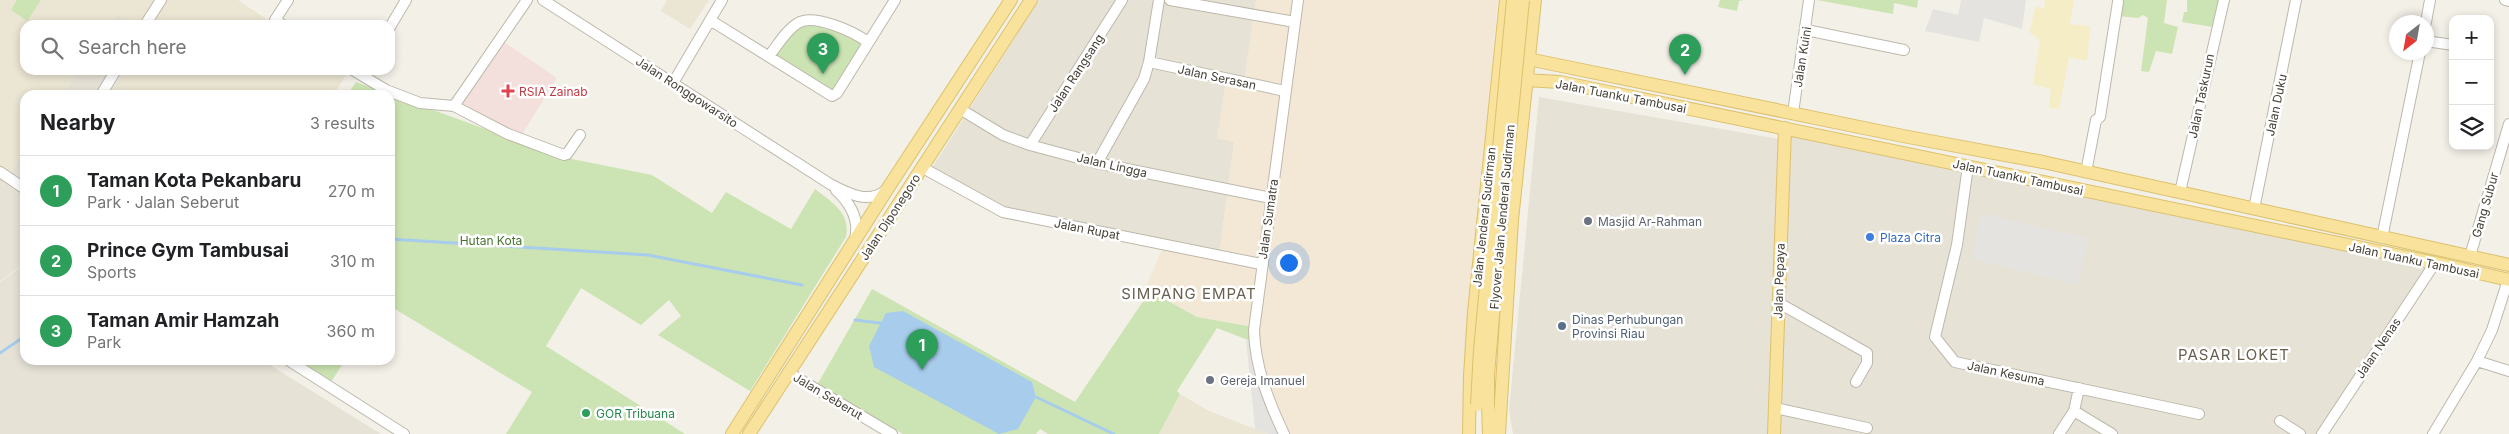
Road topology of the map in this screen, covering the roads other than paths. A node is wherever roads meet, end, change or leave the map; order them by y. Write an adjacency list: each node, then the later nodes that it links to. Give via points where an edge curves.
1 (161, 0): 26 (street)
2 (288, 0): 27 (street)
3 (406, 0): 28 (street)
4 (527, 0): 53 (street)
5 (543, 0): 48 (street, Jalan Ronggowarsito)
6 (722, 0): 29 (street)
7 (895, 0): 32 (street)
8 (1011, 0): 41 (main road, Jalan Diponegoro)
9 (1031, 0): 46 (main road, Jalan Diponegoro)
10 (1122, 0): 59 (street, Jalan Rangsang)
11 (1158, 0): 40 (street)
12 (1170, 0): 30 (street)
13 (1298, 0): 30 (street, Jalan Sumatra)
14 (1506, 0): 36 (main road, Jalan Jenderal Sudirman)
15 (1513, 0): 98 (main road, Flyover Jalan Jenderal Sudirman, bridge, via 1480,350)
16 (1523, 0): 99 (main road, Flyover Jalan Jenderal Sudirman, bridge, via 1488,375)
17 (1535, 0): 38 (main road)
18 (1809, 0): 31 (street, Jalan Kuini)
19 (2224, 0): 68 (street, Jalan Taskurun)
20 (2296, 0): 70 (street, Jalan Duku)
21 (2430, 0): 25 (street)
22 (2505, 0): 23 (street)
23 (2509, 1)
24 (2118, 2): 63 (street, via 2100,116 2096,120)
25 (2427, 15)
26 (148, 20)
27 (275, 20)
28 (394, 20)
29 (710, 20): 37 (street); 48 (street)
30 (1294, 22): 51 (street, Jalan Sumatra)
31 (1806, 30): 35 (street); 55 (street, Jalan Kuini)
32 (868, 42): 37 (street, via 854,32 808,19 797,23); 37 (street, via 832,96)
33 (2434, 42): 34 (street)
34 (2449, 44)
35 (1904, 50)
36 (1501, 54): 42 (main road); 43 (main road, Jalan Jenderal Sudirman)
37 (769, 56)
38 (1528, 59): 42 (main road); 47 (main road); 55 (main road, Jalan Tuanku Tambusai)
39 (2418, 60): 73 (street)
40 (1149, 62): 51 (street, Jalan Serasan); 60 (street, via 1144,79)
41 (968, 67): 46 (main road); 67 (main road, Jalan Diponegoro)
42 (1512, 67): 43 (main road); 47 (main road)
43 (1499, 73): 71 (main road, Jalan Jenderal Sudirman)
44 (113, 75): 49 (street)
45 (364, 75): 50 (street)
46 (982, 76): 54 (main road, Jalan Diponegoro)
47 (1525, 80): 57 (main road, Jalan Tuanku Tambusai, via 1560,82); 72 (main road)
48 (673, 83): 65 (street, Jalan Ronggowarsito)
49 (103, 90)
50 (386, 90)
51 (1285, 91): 69 (street, Jalan Sumatra)
52 (395, 93): 53 (street, via 420,102)
53 (454, 106): 58 (street, via 508,134 564,155)
54 (960, 109): 59 (street, Jalan Lingga, via 1003,135); 62 (main road, Jalan Diponegoro)
55 (1793, 114): 63 (main road, Jalan Tuanku Tambusai)
56 (2509, 124): 75 (street, Gang Subur)
57 (1785, 128): 61 (main road, Jalan Tuanku Tambusai); 80 (main road, Jalan Pepaya)
58 (580, 135)
59 (1030, 145): 60 (street, Jalan Lingga)
60 (1097, 163): 69 (street, Jalan Lingga)
61 (1968, 166): 76 (main road, Jalan Tuanku Tambusai); 86 (street, Jalan Kesuma, via 1957,245 1935,337 1955,362)
62 (923, 168): 77 (street, Jalan Rupat, via 1002,212); 84 (main road, Jalan Diponegoro)
63 (2086, 172): 68 (main road, Jalan Tuanku Tambusai)
64 (1, 176): 66 (street)
65 (830, 184): 67 (street, Jalan Ronggowarsito, via 862,197 876,196); 74 (street, Jalan Ronggowarsito, via 856,216)
66 (20, 186)
67 (888, 188): 74 (main road, Jalan Diponegoro)
68 (2180, 192): 70 (main road, Jalan Tuanku Tambusai)
69 (1271, 198): 77 (street, Jalan Sumatra)
70 (2254, 209): 73 (main road, Jalan Tuanku Tambusai)
71 (1484, 216): 72 (main road, via 1494,167 1504,162 1511,170 1509,197); 97 (main road, Jalan Jenderal Sudirman, via 1470,376)
72 (1512, 220): 100 (main road)
73 (2382, 238): 75 (main road, Jalan Tuanku Tambusai)
74 (855, 240): 93 (main road, Jalan Diponegoro)
75 (2470, 256): 78 (main road, Jalan Tuanku Tambusai)
76 (2435, 263): 79 (main road, Jalan Tuanku Tambusai); 105 (street, Jalan Nenas)
77 (1261, 264): 96 (street, Jalan Sumatra, via 1254,348 1266,395)
78 (2509, 265)
79 (2508, 280): 81 (street, via 2492,330)
80 (1779, 303): 85 (street, via 1867,353 1867,363); 87 (main road, Jalan Pepaya)
81 (2477, 361): 83 (street); 106 (street)
82 (296, 365): 92 (street)
83 (2509, 371)
84 (789, 372): 94 (main road, Jalan Diponegoro); 95 (street, Jalan Seberut)
85 (1856, 382)
86 (2079, 388): 88 (street); 89 (street, Jalan Kesuma)
87 (1775, 408): 91 (street); 101 (main road, Jalan Pepaya)
88 (2074, 411): 102 (street); 103 (street)
89 (2199, 414)
90 (2280, 422): 104 (street)
91 (1867, 428)
92 (404, 434)
93 (732, 434)
94 (749, 434)
95 (892, 434)
96 (1284, 434)
97 (1469, 434)
98 (1478, 434)
99 (1489, 434)
100 (1498, 434)
101 (1774, 434)
102 (2059, 434)
103 (2112, 434)
104 (2300, 434)
105 (2322, 434)
106 (2433, 434)

